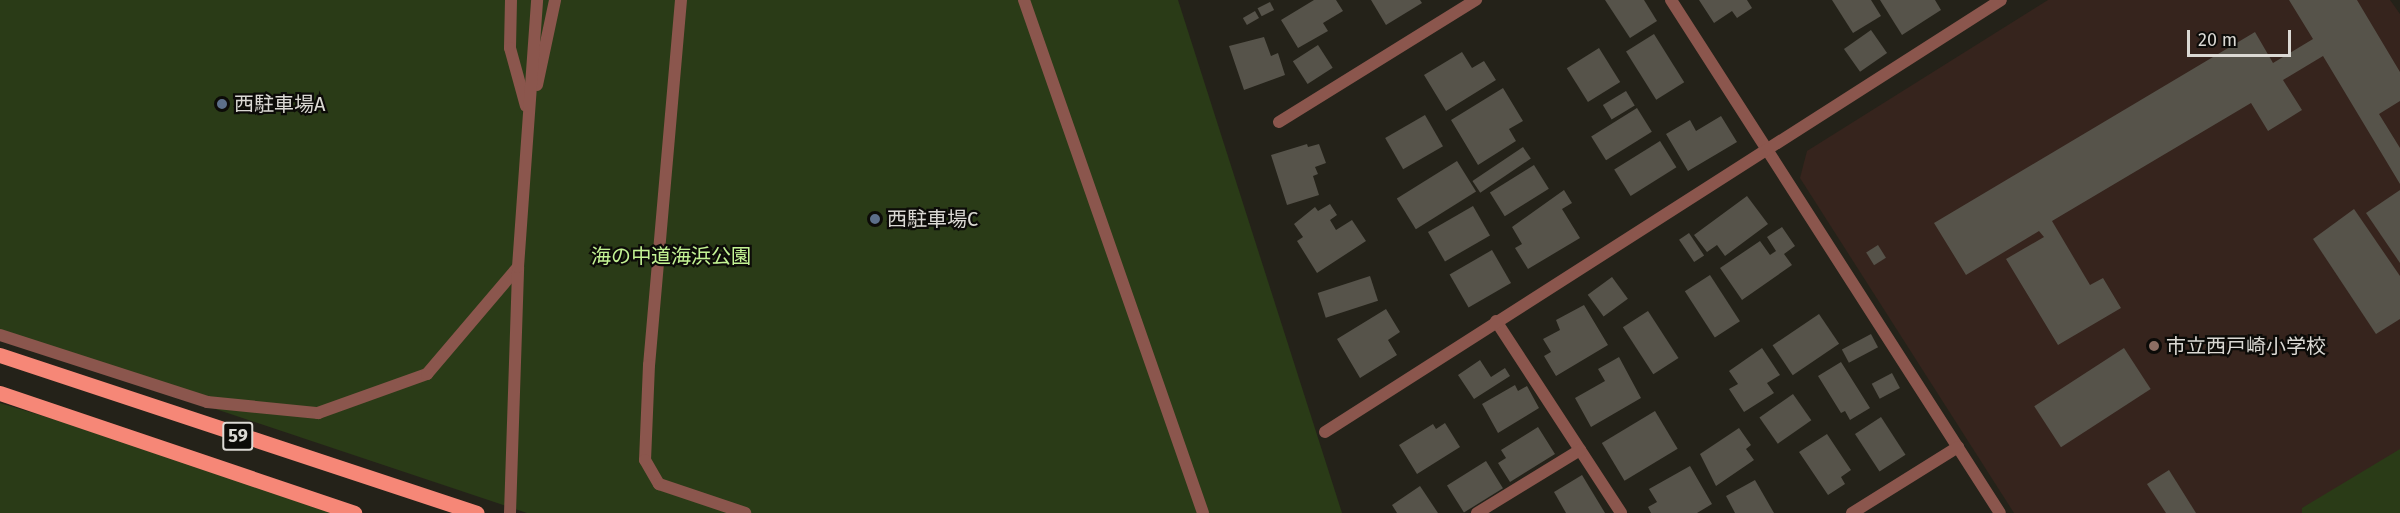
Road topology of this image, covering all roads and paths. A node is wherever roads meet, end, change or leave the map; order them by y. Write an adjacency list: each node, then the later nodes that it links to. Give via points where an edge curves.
1 (511, 0): 9 (street, via 510,48)
2 (537, 0): 9 (street)
3 (555, 0): 9 (street)
4 (681, 0): 23 (street, via 648,365 645,460 659,484)
5 (1024, 0): 24 (street)
6 (1476, 0): 10 (street)
7 (1671, 0): 11 (street)
8 (2001, 0): 11 (street)
9 (529, 116): 12 (street)
10 (1280, 122)
11 (1766, 148): 13 (street); 18 (street)
12 (518, 267): 14 (street, via 427,374 318,413 207,402); 22 (street)
13 (1497, 321): 17 (street); 19 (street)
14 (0, 335)
15 (0, 355): 21 (main road, 59)
16 (0, 393): 20 (main road, 59)
17 (1325, 432)
18 (1958, 447): 27 (street); 28 (street)
19 (1580, 450): 25 (street); 26 (street)
20 (354, 513)
21 (477, 513)
22 (510, 513)
23 (745, 513)
24 (1203, 513)
25 (1477, 513)
26 (1621, 513)
27 (1852, 513)
28 (2000, 513)

